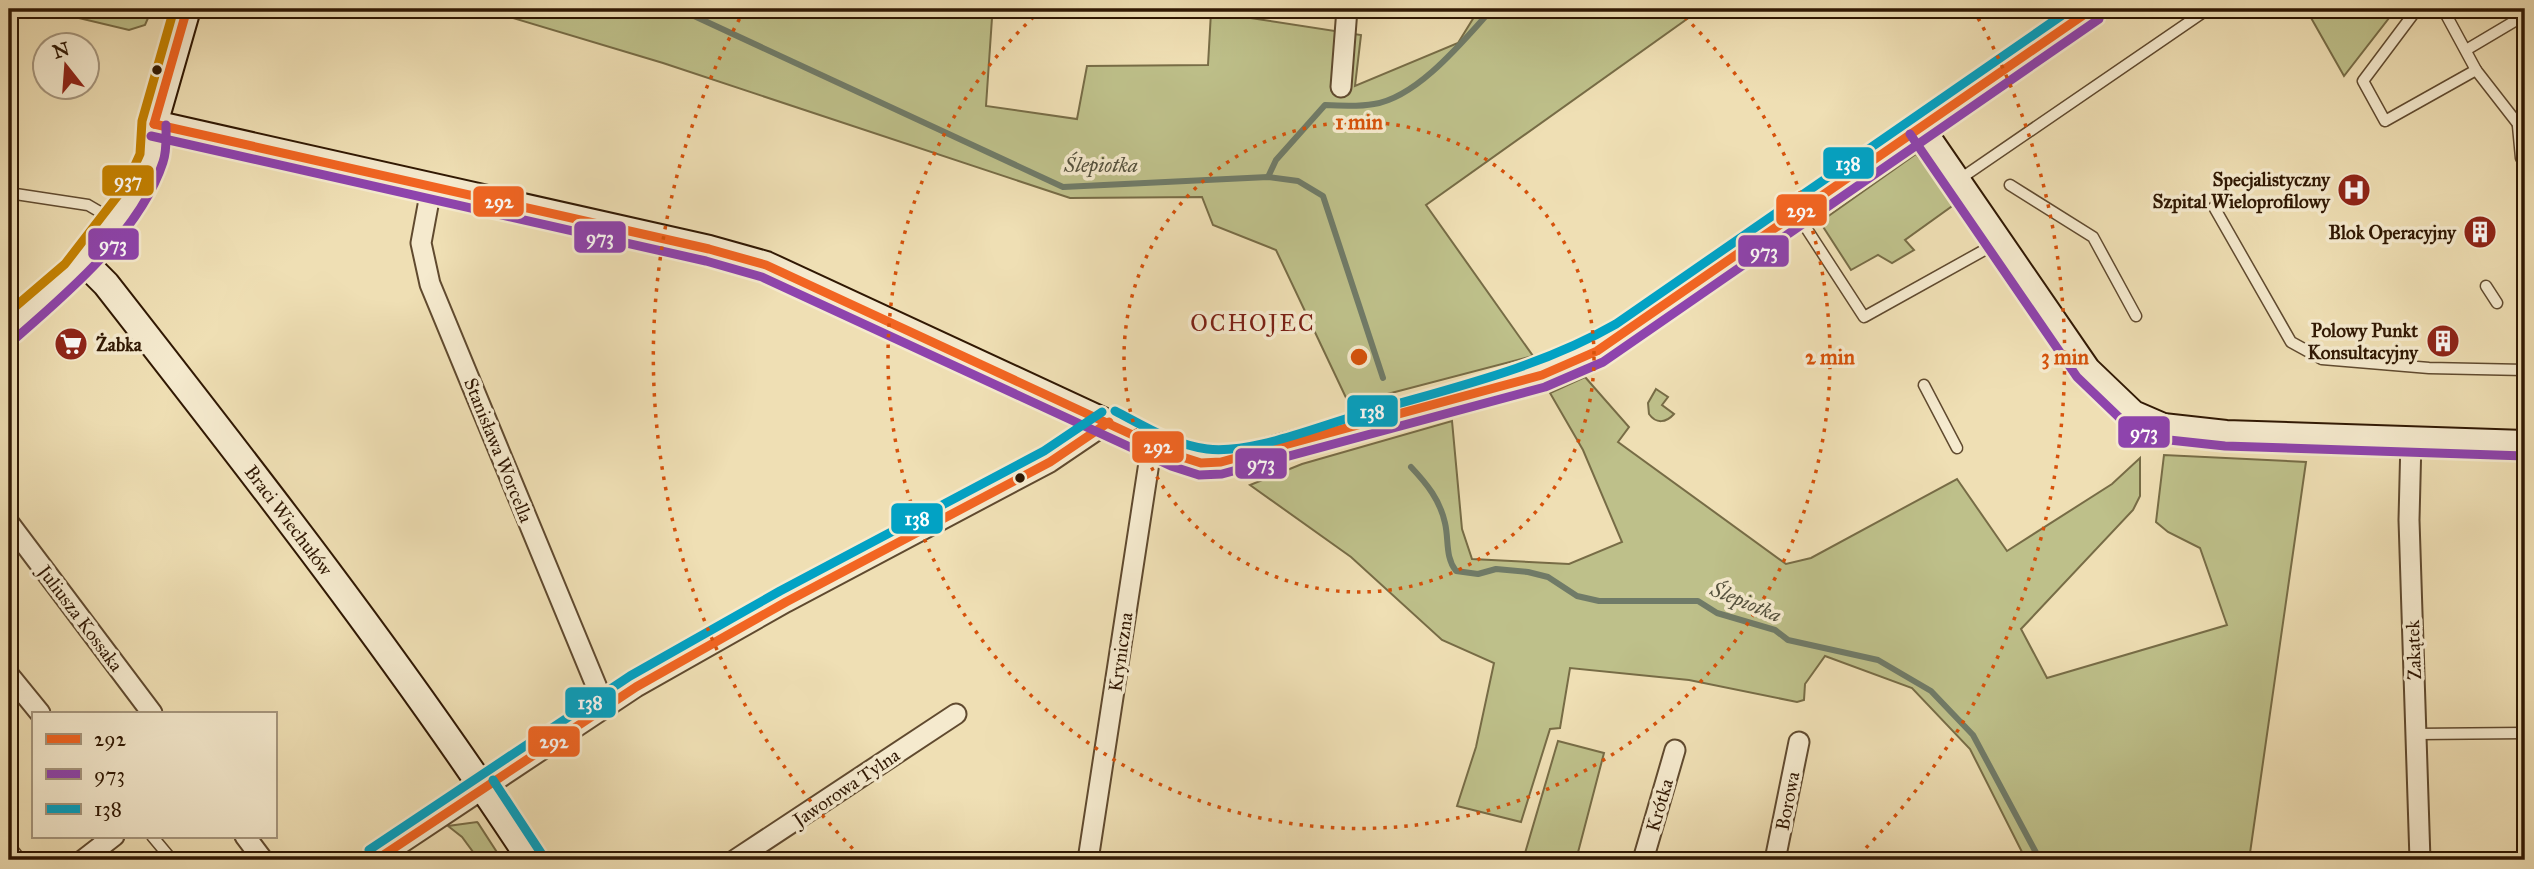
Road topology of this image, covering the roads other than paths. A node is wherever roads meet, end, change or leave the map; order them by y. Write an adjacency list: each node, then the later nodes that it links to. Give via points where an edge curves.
1 (187, 9): 12 (street)
2 (1347, 9): 10 (street)
3 (2092, 9): 13 (street)
4 (2208, 9): 16 (lane)
5 (2417, 9): 9 (lane, via 2363,81 2385,121)
6 (2443, 9): 8 (lane)
7 (2525, 15): 8 (lane)
8 (2466, 50): 9 (lane)
9 (2476, 70): 11 (lane)
10 (1341, 87)
11 (2518, 122): 14 (lane); 15 (lane)
12 (154, 124): 18 (street); 22 (street, via 130,165)
13 (1920, 127): 16 (street); 21 (street)
14 (2525, 133)
15 (2525, 164)
16 (1957, 182): 23 (street)
17 (2010, 185): 27 (lane, via 2093,237)
18 (431, 189): 31 (street, via 766,265); 38 (street, Stanisława Worcella, via 421,243 430,284)
19 (9, 193): 22 (lane, via 88,205)
20 (2214, 208): 29 (lane, via 2291,342 2301,349 2322,359)
21 (1797, 214): 23 (lane, via 1864,317); 34 (street, via 1597,351 1542,375 1237,460 1201,463)
22 (114, 220): 24 (street)
23 (1999, 242): 32 (street, via 2087,370 2133,414 2163,426 2226,433)
24 (83, 262): 28 (street); 46 (street, Braci Wiechułów, via 106,284 263,485)
25 (2486, 286): 26 (lane)
26 (2497, 303)
27 (2136, 316)
28 (9, 328)
29 (2525, 370)
30 (1924, 385): 35 (lane)
31 (1109, 422): 34 (street); 38 (street, via 1049,462 727,634)
32 (2411, 440): 33 (street); 43 (street, Zakątek)
33 (2520, 441)
34 (1152, 443): 58 (street, Kryniczna)
35 (1957, 448)
36 (9, 523): 40 (street, Juliusza Kossaka)
37 (9, 675): 39 (street)
38 (605, 706): 46 (street)
39 (39, 712)
40 (151, 712)
41 (956, 714): 57 (street, Jaworowa Tylna)
42 (2525, 733): 43 (lane)
43 (2416, 734): 61 (street, Zakątek)
44 (1799, 742): 60 (street, Borowa)
45 (1675, 750): 59 (street, Krótka)
46 (483, 787): 55 (street); 56 (street, Braci Wiechułów)
47 (111, 838): 52 (street)
48 (154, 838): 53 (lane)
49 (246, 838): 54 (street)
50 (9, 845): 51 (lane)
51 (21, 860)
52 (83, 860)
53 (172, 860)
54 (263, 860)
55 (376, 860)
56 (531, 860)
57 (735, 860)
58 (1088, 860)
59 (1643, 860)
60 (1775, 860)
61 (2420, 860)

